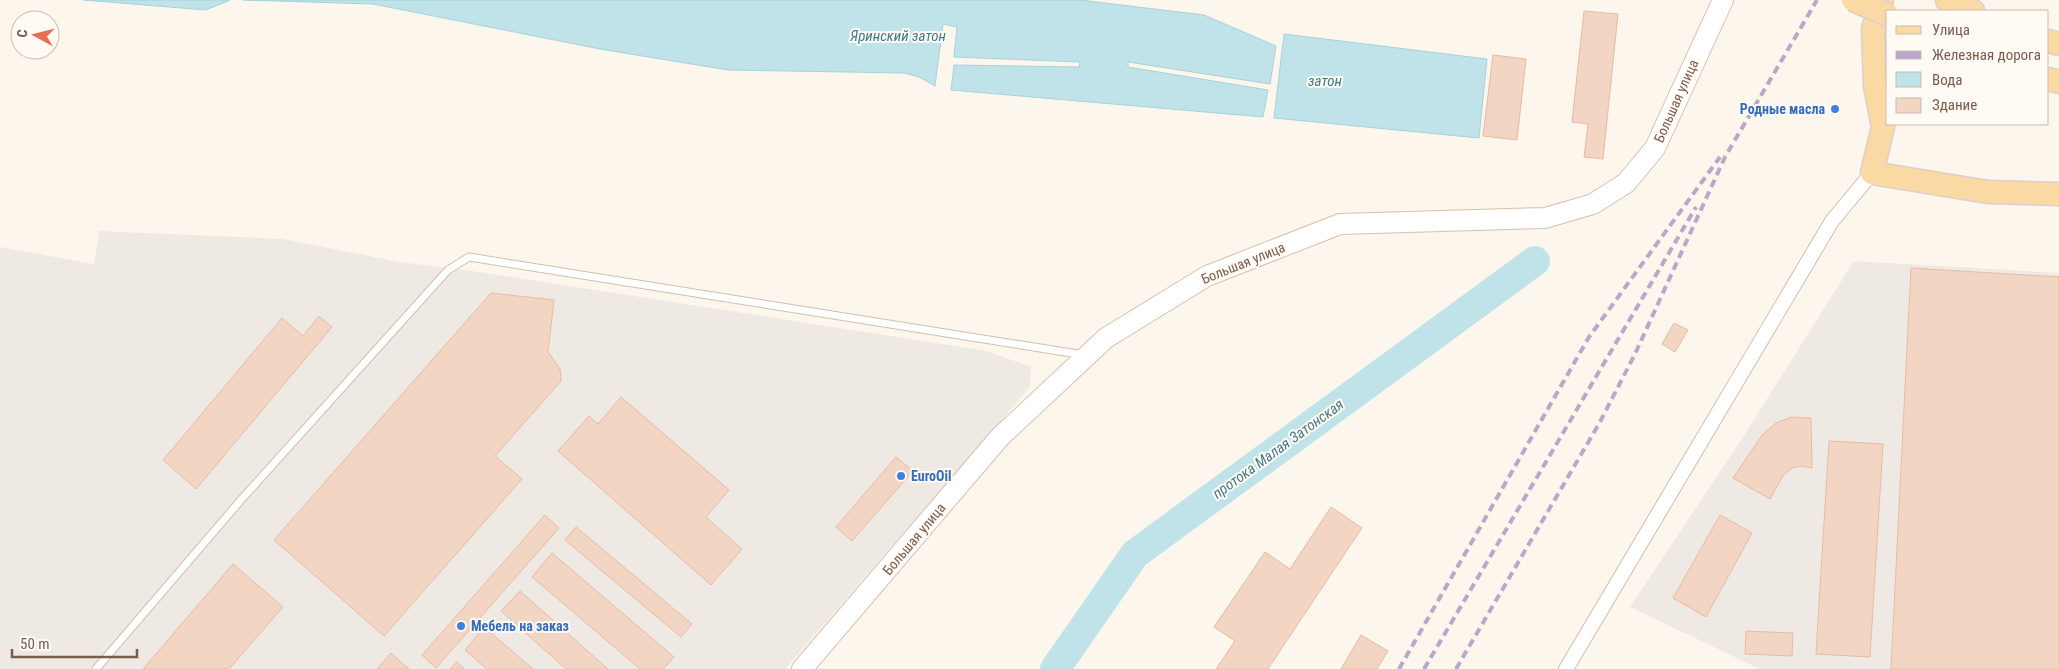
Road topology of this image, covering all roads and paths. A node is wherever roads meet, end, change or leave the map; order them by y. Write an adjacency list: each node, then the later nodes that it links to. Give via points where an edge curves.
1 (1853, 0): 4 (main road, bridge)
2 (1882, 0): 5 (main road, via 1873,28 1875,86 1883,127)
3 (1716, 2): 7 (main road, Большая улица, via 1655,148 1626,183 1593,204 1545,218 1340,224 1207,276 1106,338)
4 (1886, 14)
5 (1872, 173): 6 (main road, via 1988,192); 10 (street, via 1832,221)
6 (2059, 194)
7 (1087, 355): 8 (lane, via 469,258 441,277 240,501); 9 (main road, Большая улица, via 1000,437)
8 (96, 669)
9 (802, 669)
10 (1566, 669)

